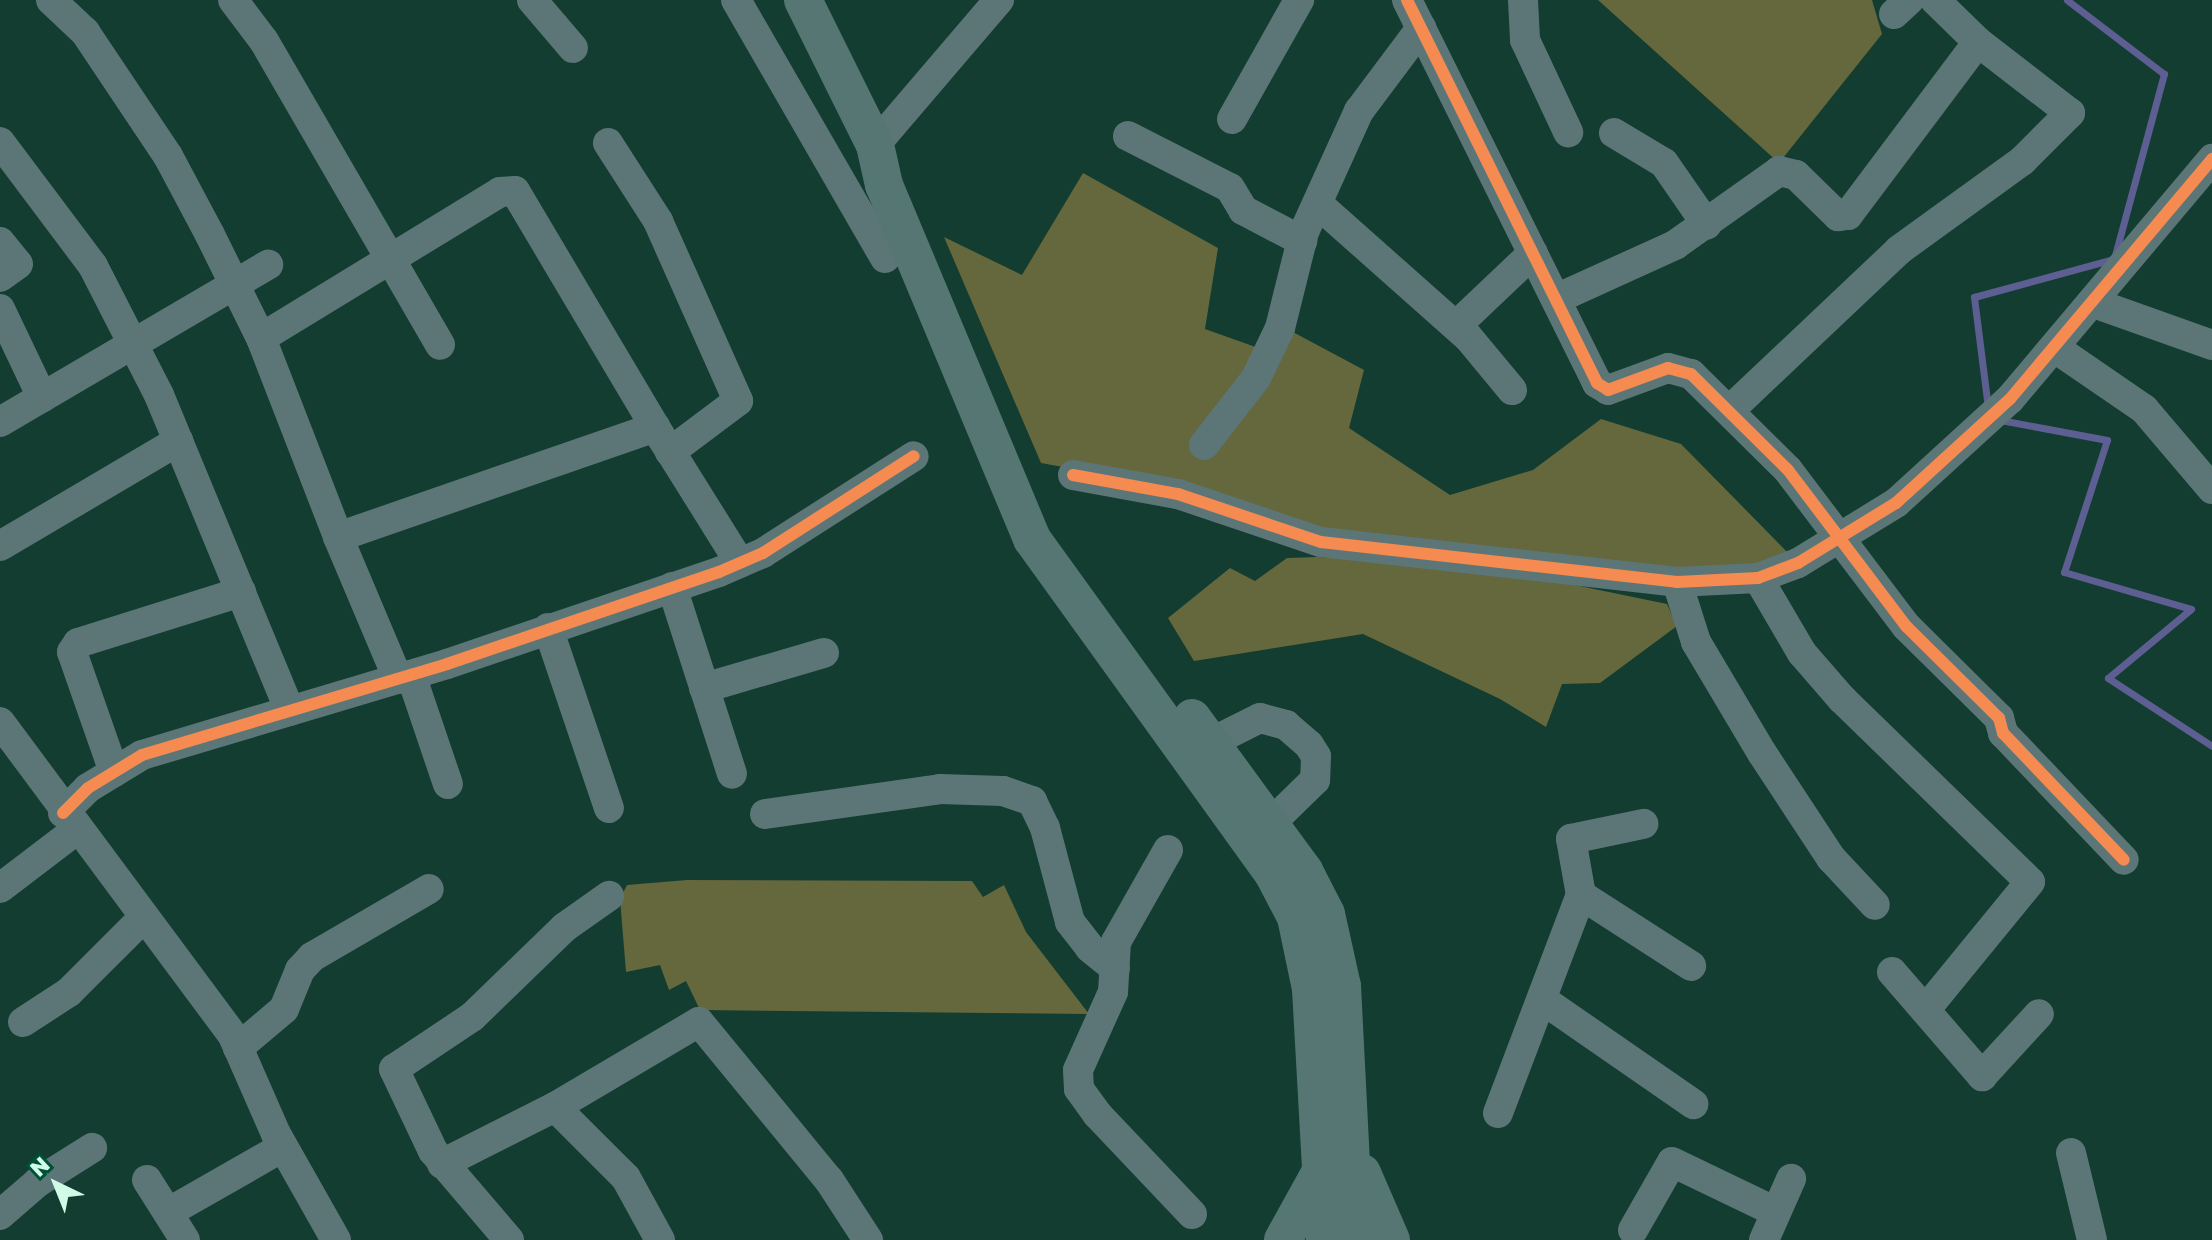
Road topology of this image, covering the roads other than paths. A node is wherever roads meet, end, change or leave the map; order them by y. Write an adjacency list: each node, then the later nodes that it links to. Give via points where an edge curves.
1 (51, 0): 31 (street, via 85,32 168,156)
2 (233, 0): 28 (street, via 264,41)
3 (532, 0): 13 (street)
4 (736, 0): 27 (street)
5 (803, 0): 20 (main road)
6 (999, 0): 20 (street)
7 (1299, 0): 14 (street)
8 (1407, 0): 11 (street)
9 (1523, 0): 15 (street, via 1525,40)
10 (1935, 0): 12 (street)
11 (1421, 28): 22 (street, via 1359,111); 26 (street)
12 (1978, 42): 23 (street, via 1848,215 1838,216 1788,169); 43 (street, via 2070,113 2022,161 1899,250)
13 (573, 48)
14 (1232, 119)
15 (1568, 132)
16 (1614, 133): 23 (street, via 1664,163)
17 (1128, 136): 24 (street, via 1230,188 1243,210)
18 (0, 142): 37 (street, via 93,266)
19 (608, 143): 45 (street, via 658,221 738,401)
20 (875, 145): 65 (main road, via 884,185 1032,539)
21 (2212, 159): 33 (street)
22 (1318, 204): 24 (street); 35 (street)
23 (1707, 225): 32 (street)
24 (1302, 241): 47 (street, via 1280,328 1256,378)
25 (0, 242): 30 (street, via 18,264)
26 (1533, 253): 32 (street); 35 (street)
27 (885, 258)
28 (389, 260): 36 (street); 38 (street); 45 (street, via 500,192 515,191)
29 (268, 265): 31 (street)
30 (0, 277)
31 (234, 283): 36 (street); 37 (street)
32 (1556, 299): 43 (street, via 1597,383 1608,390 1668,368 1691,374)
33 (2094, 303): 39 (street); 40 (street)
34 (0, 309): 42 (street)
35 (1456, 326): 41 (street)
36 (261, 338): 51 (street)
37 (132, 342): 42 (street); 46 (street)
38 (440, 345)
39 (2212, 345)
40 (2055, 348): 50 (street, via 2144,409); 52 (street, via 2010,399 1896,503)
41 (1512, 390)
42 (42, 397): 44 (street)
43 (1730, 410): 52 (street, via 1817,504)
44 (0, 422)
45 (662, 439): 51 (street); 54 (street)
46 (178, 441): 53 (street); 58 (street)
47 (1204, 445)
48 (914, 456): 54 (street)
49 (1073, 475): 56 (street, via 1178,494 1321,542)
50 (2212, 489)
51 (338, 537): 61 (street)
52 (1837, 539): 55 (street, via 1798,563); 75 (street, via 1906,626 1999,718 2003,733)
53 (0, 546)
54 (740, 563): 57 (street)
55 (1758, 578): 56 (street); 86 (street, via 1802,653 1842,699 2030,882)
56 (1677, 582): 80 (street, via 1696,642 1762,753 1831,858)
57 (672, 587): 59 (street); 62 (street)
58 (241, 592): 63 (street); 66 (street, via 78,643 72,652)
59 (548, 628): 61 (street); 69 (street)
60 (824, 653): 62 (street)
61 (405, 677): 63 (street); 68 (street)
62 (704, 688): 67 (street)
63 (290, 711): 66 (street, via 142,755)
64 (1, 726): 71 (street)
65 (1213, 762): 72 (main road); 72 (street, via 1260,718 1286,725 1309,745 1316,756 1315,780); 98 (main road, via 1300,932 1311,989)
66 (114, 772): 71 (street, via 88,788)
67 (732, 774)
68 (448, 784)
69 (609, 808)
70 (765, 814): 83 (street, via 940,789 1003,791 1032,801 1045,828 1070,922)
71 (70, 821): 76 (street); 81 (street)
72 (1270, 824): 93 (main road, via 1312,884 1335,943)
73 (1643, 824): 78 (street, via 1571,839)
74 (1168, 850): 83 (street, via 1116,942)
75 (2124, 860)
76 (0, 888)
77 (429, 889): 89 (street, via 312,957 300,970 284,1009)
78 (1581, 895): 82 (street); 85 (street)
79 (609, 896): 97 (street, via 565,927 472,1017 396,1063 394,1069)
80 (1875, 905)
81 (144, 917): 88 (street, via 69,992); 89 (street)
82 (1691, 966)
83 (1115, 968): 103 (street, via 1113,992 1078,1070 1079,1089)
84 (1892, 972): 86 (street)
85 (1543, 1000): 90 (street); 92 (street)
86 (1926, 1009): 87 (street, via 1982,1076)
87 (2039, 1014)
88 (23, 1022)
89 (238, 1048): 94 (street)
90 (1693, 1104)
91 (555, 1107): 97 (street); 109 (street, via 626,1178); 110 (street, via 699,1022 829,1180)
92 (1498, 1113)
93 (1350, 1144): 113 (main road); 114 (main road)
94 (283, 1147): 102 (street); 107 (street)
95 (92, 1148): 104 (street, via 38,1182)
96 (2071, 1153): 116 (street)
97 (442, 1164): 108 (street)
98 (1321, 1170): 111 (main road); 112 (main road)
99 (1791, 1179): 101 (street)
100 (147, 1180): 102 (street)
101 (1774, 1211): 105 (street, via 1672,1162); 115 (street)
102 (169, 1212): 106 (street)
103 (1192, 1214)
104 (0, 1215)
105 (1633, 1230)
106 (185, 1240)
107 (336, 1240)
108 (509, 1240)
109 (660, 1240)
110 (868, 1240)
111 (1283, 1240)
112 (1325, 1240)
113 (1355, 1240)
114 (1391, 1240)
115 (1764, 1240)
116 (2092, 1240)

